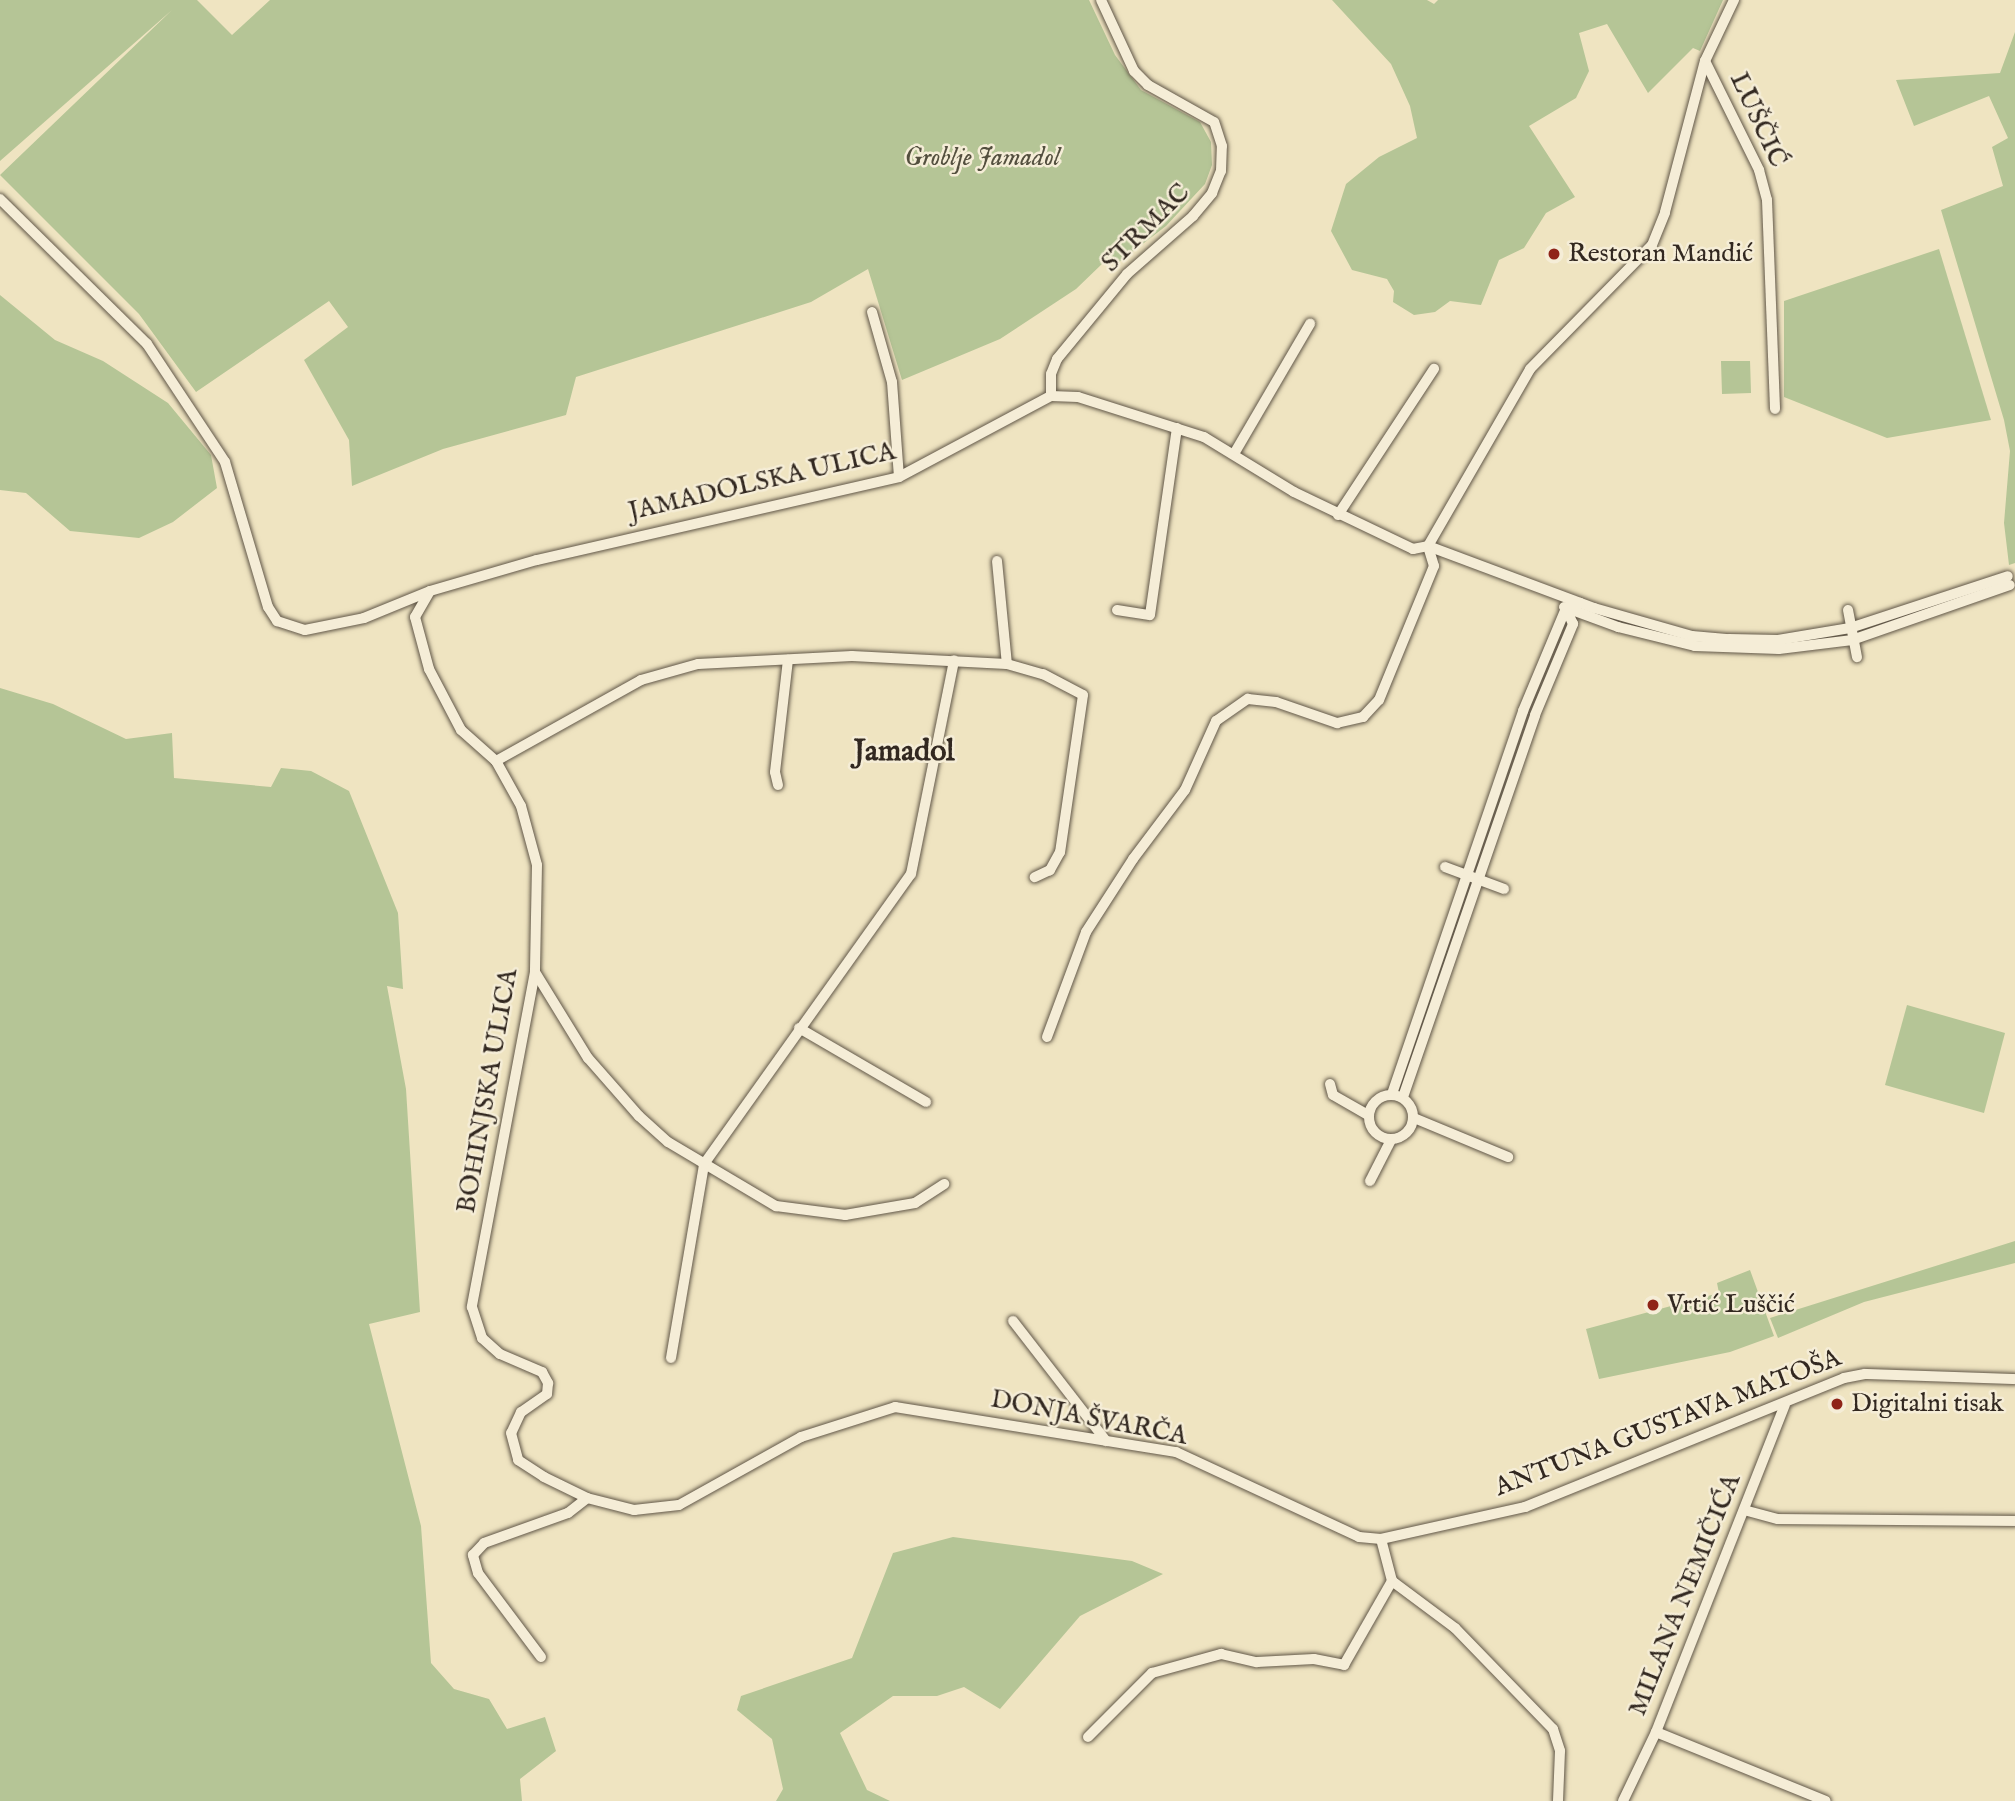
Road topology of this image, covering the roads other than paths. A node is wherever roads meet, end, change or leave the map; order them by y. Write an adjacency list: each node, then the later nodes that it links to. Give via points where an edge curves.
1 (1101, 0): 8 (street, STRMAC, via 1134,71 1148,85 1214,122 1223,146 1221,172 1212,193 1193,216 1127,274 1057,359 1051,374)
2 (1734, 0): 3 (street)
3 (1705, 61): 9 (street, LUŠČIĆ, via 1759,170 1767,200); 14 (street, via 1652,245 1530,369)
4 (0, 200): 18 (street, JAMADOLSKA ULICA, via 147,344 194,411 225,462 254,565 277,621 305,630 327,628)
5 (872, 312): 12 (street, via 892,382)
6 (1310, 324): 11 (street)
7 (1434, 369): 13 (street)
8 (1051, 396): 10 (street, via 1078,397); 12 (street, JAMADOLSKA ULICA)
9 (1775, 409)
10 (1178, 428): 11 (street); 21 (street, via 1150,615)
11 (1234, 454): 13 (street)
12 (899, 477): 18 (street, JAMADOLSKA ULICA, via 637,535)
13 (1338, 515): 14 (street, via 1399,546)
14 (1428, 546): 17 (street); 39 (street, via 1434,566 1379,700 1363,717 1337,723 1276,702 1248,699 1216,721 1185,790 1086,932)
15 (998, 561): 29 (street)
16 (2009, 580): 25 (street)
17 (1543, 590): 19 (street); 20 (street)
18 (430, 591): 30 (street, BOHINJSKA ULICA, via 415,617 429,669 461,730)
19 (1580, 603): 20 (street); 25 (street, via 1682,633 1729,639)
20 (1566, 608): 23 (street); 24 (street); 33 (street, via 1523,711)
21 (1117, 610)
22 (1848, 610): 25 (street)
23 (1591, 618): 24 (street); 25 (street, via 1658,639 1729,650)
24 (1573, 624): 35 (street, via 1535,715)
25 (1851, 634): 26 (street)
26 (1857, 657)
27 (788, 660): 28 (street, via 852,656); 30 (street, via 698,664 641,680); 31 (street, via 775,772)
28 (954, 660): 29 (street); 38 (street, via 911,874)
29 (1007, 664): 34 (street, via 1043,674 1083,695 1060,852 1050,870)
30 (496, 761): 37 (street, BOHINJSKA ULICA, via 521,806 537,865)
31 (778, 785)
32 (1444, 867): 33 (street)
33 (1465, 875): 35 (street); 41 (street)
34 (1035, 877)
35 (1478, 880): 36 (street); 41 (street)
36 (1504, 890)
37 (535, 972): 49 (street, via 588,1058 613,1087 668,1142); 58 (street, BOHINJSKA ULICA, via 472,1307 482,1338 500,1354 542,1372 548,1383 547,1394 521,1412 511,1433 518,1460)
38 (799, 1028): 42 (street); 49 (street)
39 (1047, 1037)
40 (1330, 1084): 43 (street, via 1333,1095)
41 (1397, 1096): 43 (street); 44 (street)
42 (926, 1102)
43 (1370, 1110): 45 (street)
44 (1412, 1124): 46 (street, via 1402,1138); 47 (street)
45 (1378, 1135): 46 (street); 48 (street)
46 (1391, 1140): 48 (street)
47 (1508, 1157)
48 (1378, 1160): 50 (street)
49 (704, 1164): 51 (street, via 776,1206 845,1215 915,1203); 53 (street)
50 (1370, 1181)
51 (944, 1184)
52 (1013, 1321): 57 (street)
53 (671, 1358)
54 (2012, 1379): 55 (street); 56 (street, ANTUNA GUSTAVA MATOŠA, via 1865,1374)
55 (2015, 1392)
56 (1785, 1404): 59 (street, MILANA NEMIČIĆA); 61 (street, ANTUNA GUSTAVA MATOŠA, via 1525,1507)
57 (1106, 1441): 58 (street, DONJA ŠVARČA, via 895,1407 801,1437 679,1505 634,1510); 61 (street, DONJA ŠVARČA, via 1175,1452 1359,1537)
58 (587, 1499): 63 (street, via 568,1513 484,1543 473,1555 478,1573)
59 (1744, 1510): 60 (street, via 1778,1519); 64 (street, MILANA NEMIČIĆA)
60 (2015, 1521)
61 (1381, 1539): 62 (street)
62 (1392, 1581): 65 (street, via 1344,1665 1314,1659 1257,1662 1221,1654 1152,1673); 66 (street, via 1455,1628 1553,1729 1560,1751)
63 (541, 1657)
64 (1656, 1732): 67 (street, MILANA NEMIČIĆA); 68 (street)
65 (1088, 1737)
66 (1558, 1801)
67 (1623, 1801)
68 (1826, 1801)

